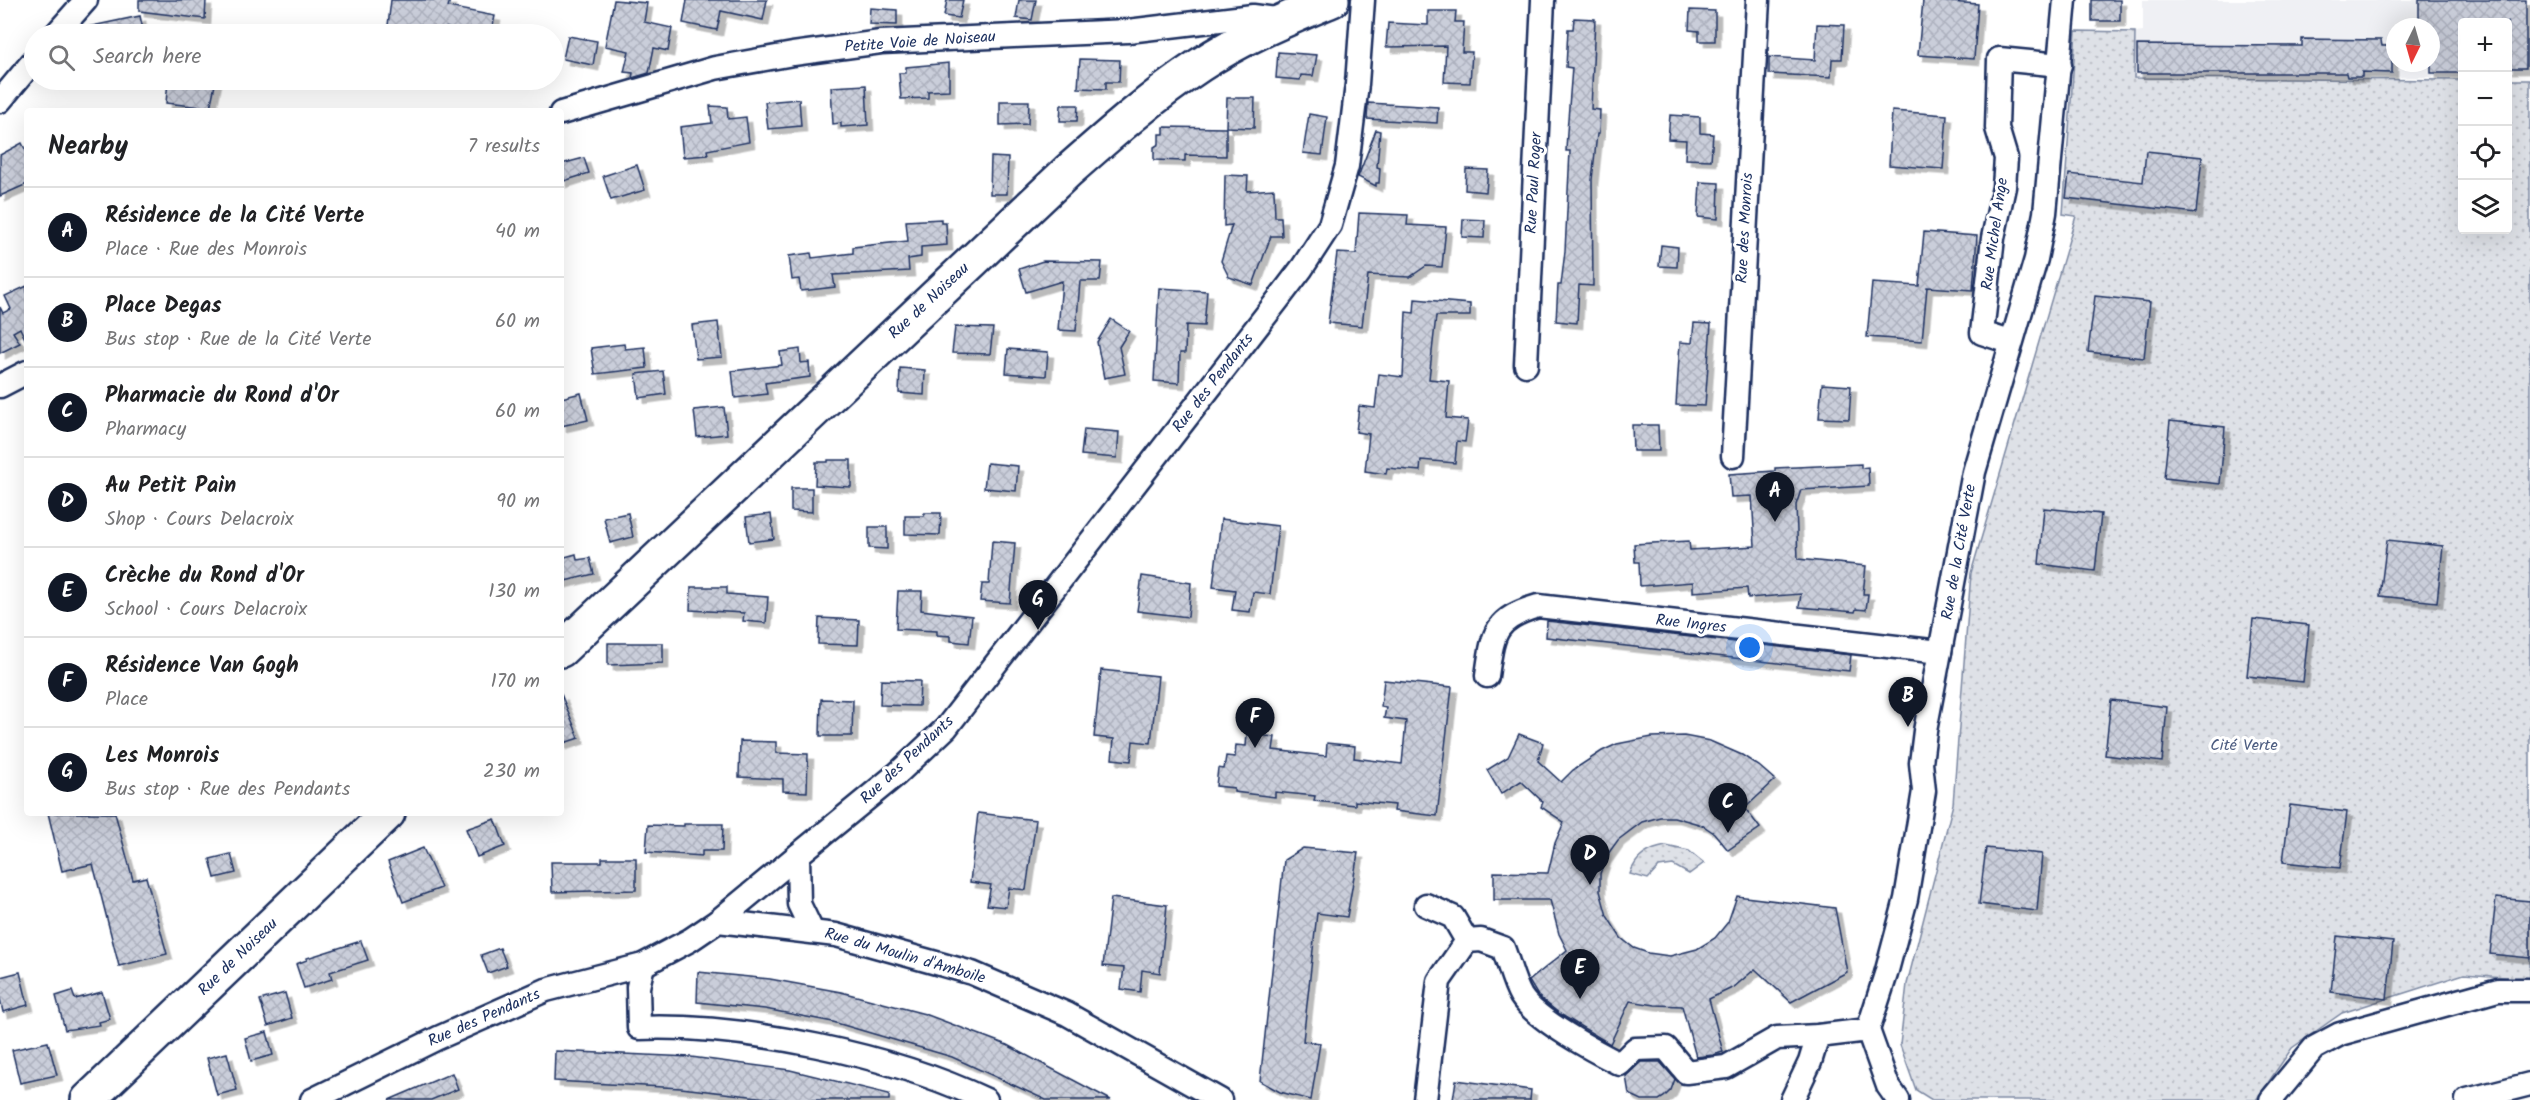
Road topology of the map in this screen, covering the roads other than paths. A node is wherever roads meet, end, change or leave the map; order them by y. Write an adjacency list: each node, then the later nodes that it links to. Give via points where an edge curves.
1 (86, 0): 8 (street)
2 (1332, 0): 7 (street, Rue de Noiseau)
3 (1363, 0): 22 (street, Rue des Pendants, via 1347,166 1330,225 1302,268 946,728)
4 (1543, 0): 14 (street, Rue Paul Roger)
5 (1758, 0): 17 (street, Rue des Monrois)
6 (2065, 0): 9 (street, Rue de la Cité Verte)
7 (1286, 20): 12 (street, Petite Voie de Noiseau, via 1253,16 1128,31 870,44 715,68); 18 (street, Rue de Noiseau, via 1201,64 1129,118 1068,171)
8 (65, 24)
9 (2060, 65): 13 (street, Rue de la Cité Verte, via 2045,213 2036,260); 13 (street, Rue Michel Ange, via 1999,59 1997,128 2006,158 1982,333)
10 (24, 72): 11 (street)
11 (0, 101)
12 (564, 112)
13 (2010, 342): 19 (street, Rue de la Cité Verte, via 1971,482)
14 (1526, 365)
15 (24, 374): 16 (street)
16 (0, 386)
17 (1733, 456)
18 (564, 647)
19 (1940, 652): 20 (street, Rue Ingres, via 1538,606 1517,612 1495,632); 29 (street, Rue de la Cité Verte, via 1925,731 1923,791 1906,899)
20 (1487, 676)
21 (385, 816): 33 (street, Rue de Noiseau)
22 (798, 855): 24 (street, Rue des Pendants); 25 (street, Rue du Moulin d'Amboile, via 799,904)
23 (1426, 906): 26 (street, via 1453,917)
24 (718, 921): 25 (street, Rue du Moulin d'Amboile); 27 (street, Rue des Pendants)
25 (812, 931): 32 (street, Rue du Moulin d'Amboile, via 972,973 1067,1014)
26 (1467, 941): 30 (street, via 1481,940 1503,948 1522,997 1550,1023 1620,1064 1635,1049 1666,1048 1686,1072 1726,1067 1777,1038); 36 (street, via 1439,981)
27 (643, 965): 34 (street, Rue des Pendants, via 546,990); 35 (street, via 638,987 639,1028 666,1027 772,1038 877,1060)
28 (2530, 990): 39 (street, via 2498,990 2340,1034 2314,1048)
29 (1868, 1030): 30 (street); 38 (street, via 1888,1086)
30 (1818, 1036): 37 (street)
31 (2530, 1084): 40 (street)
32 (1214, 1099)
33 (88, 1100)
34 (312, 1100)
35 (986, 1100)
36 (1425, 1100)
37 (1792, 1100)
38 (1898, 1100)
39 (2271, 1100)
40 (2467, 1100)

